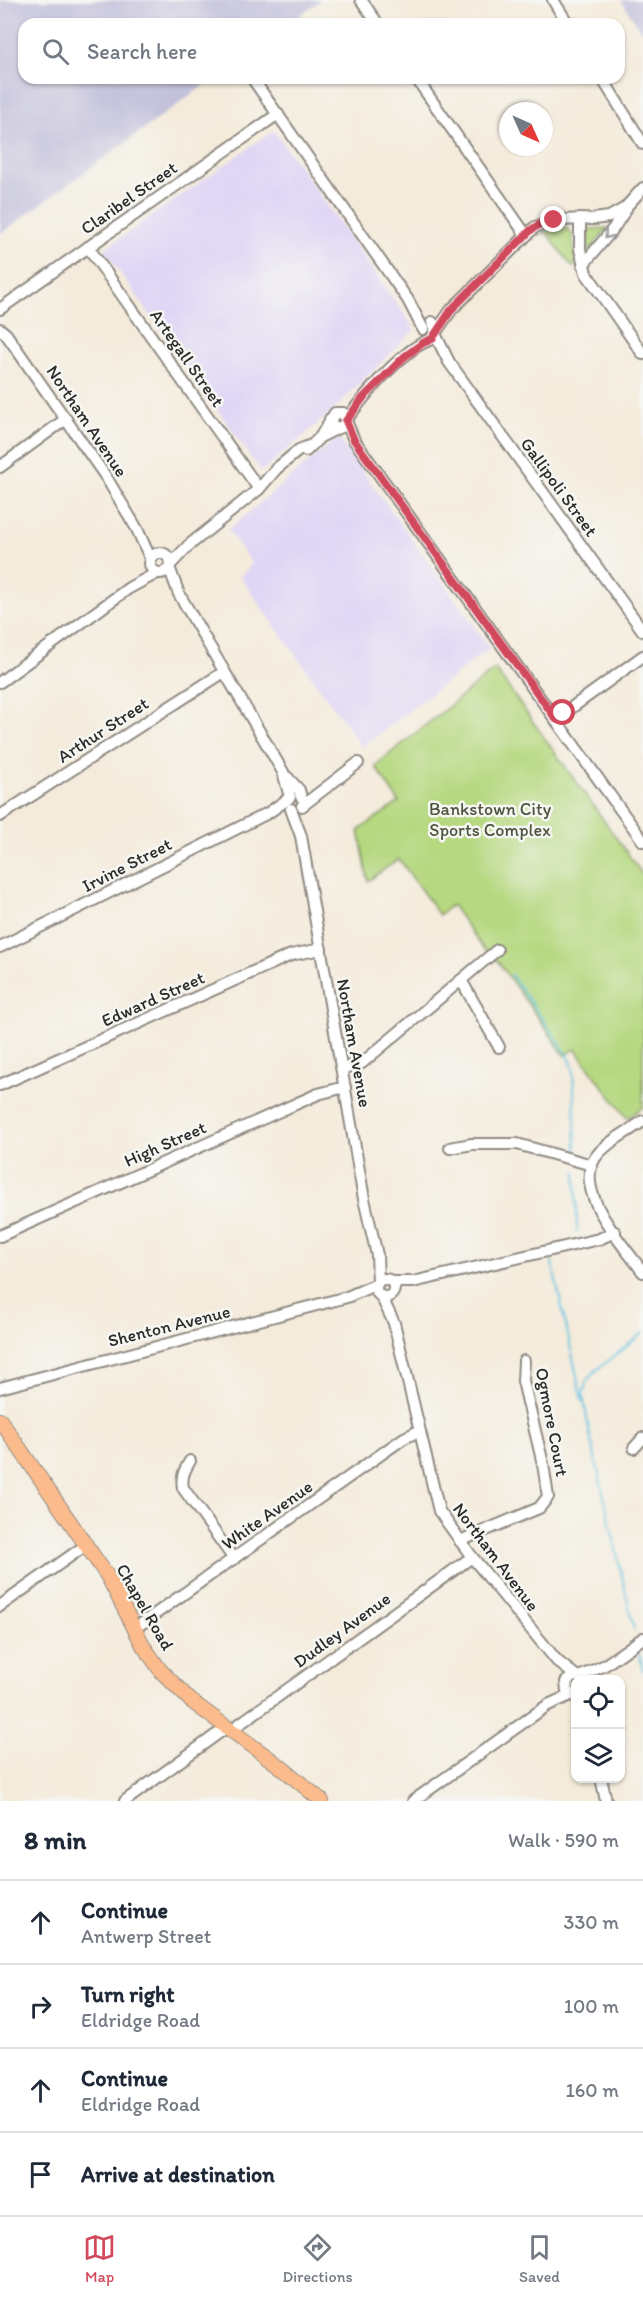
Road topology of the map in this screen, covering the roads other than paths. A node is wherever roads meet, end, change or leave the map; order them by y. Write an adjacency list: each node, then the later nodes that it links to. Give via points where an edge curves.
1 (361, 0): 3 (street)
2 (553, 0): 4 (street)
3 (374, 18)
4 (564, 18)
5 (256, 84): 8 (street, Gallipoli Street)
6 (420, 84): 13 (street)
7 (606, 84): 9 (street)
8 (278, 114): 14 (street, Claribel Street); 19 (street, Gallipoli Street)
9 (643, 144)
10 (643, 188): 11 (street)
11 (630, 203): 12 (street, via 609,217); 15 (street, one-way to 15)
12 (580, 219): 13 (street, via 549,220); 15 (street)
13 (526, 235): 19 (street)
14 (88, 247): 16 (street, Claribel Street); 24 (street, Artegall Street)
15 (583, 265): 20 (street)
16 (0, 309)
17 (0, 320): 18 (street, Northam Avenue)
18 (3, 331): 21 (street, Northam Avenue)
19 (429, 332): 22 (street); 29 (street, Gallipoli Street)
20 (643, 354)
21 (66, 419): 23 (street); 26 (street, Northam Avenue)
22 (340, 421): 24 (street, via 298,450); 33 (street)
23 (0, 467)
24 (259, 489): 25 (street)
25 (188, 546): 26 (street); 27 (street)
26 (157, 563): 27 (street, via 165,572); 28 (street, Northam Avenue); 32 (street, via 129,588)
27 (170, 566): 28 (street, Northam Avenue)
28 (179, 594): 31 (street, Northam Avenue)
29 (643, 631)
30 (643, 656): 33 (street)
31 (224, 672): 35 (street, Northam Avenue, via 283,772 298,790); 36 (street, Arthur Street)
32 (0, 682)
33 (556, 719): 37 (street)
34 (358, 763): 35 (street, Irvine Street, via 321,791)
35 (295, 803): 38 (street, Irvine Street); 39 (street, Northam Avenue)
36 (0, 816)
37 (643, 841)
38 (0, 947)
39 (321, 949): 43 (street, Northam Avenue); 44 (street, Edward Street, via 291,955)
40 (496, 950): 41 (street)
41 (461, 981): 42 (street); 43 (street, via 362,1063)
42 (499, 1047)
43 (342, 1069): 45 (street, Northam Avenue)
44 (0, 1084)
45 (345, 1087): 50 (street, High Street, via 318,1094); 52 (street, Northam Avenue, via 364,1199)
46 (643, 1121): 48 (street, via 603,1149)
47 (450, 1148): 48 (street, via 517,1144)
48 (591, 1166): 49 (street, via 594,1199)
49 (615, 1232): 51 (street); 52 (street, Shenton Avenue)
50 (0, 1236)
51 (643, 1272)
52 (386, 1288): 54 (street, Shenton Avenue); 56 (street, Northam Avenue)
53 (524, 1361): 60 (street, Ogmore Court, via 524,1380 548,1497 539,1508)
54 (0, 1388)
55 (0, 1420): 61 (main road, Chapel Road)
56 (419, 1431): 60 (street, Northam Avenue, via 439,1511); 63 (street, White Avenue)
57 (643, 1438): 58 (street)
58 (634, 1448)
59 (190, 1461): 63 (street, via 184,1472 183,1488)
60 (460, 1541): 62 (street, Northam Avenue)
61 (86, 1545): 64 (street); 65 (main road, Chapel Road, via 108,1577)
62 (472, 1557): 67 (street, Northam Avenue); 74 (street, Dudley Avenue)
63 (234, 1559): 65 (street, White Avenue)
64 (0, 1606)
65 (134, 1629): 74 (main road, Chapel Road, via 168,1679)
66 (643, 1638): 68 (street)
67 (556, 1662): 69 (street, Northam Avenue); 73 (street, Northam Avenue)
68 (605, 1665): 70 (street); 71 (street)
69 (575, 1675)
70 (585, 1675)
71 (596, 1675)
72 (571, 1678): 73 (street)
73 (571, 1692): 78 (street)
74 (229, 1728): 76 (street, Dudley Avenue); 77 (main road, Chapel Road)
75 (602, 1783): 79 (street)
76 (125, 1801)
77 (322, 1801)
78 (413, 1801)
79 (606, 1801)

